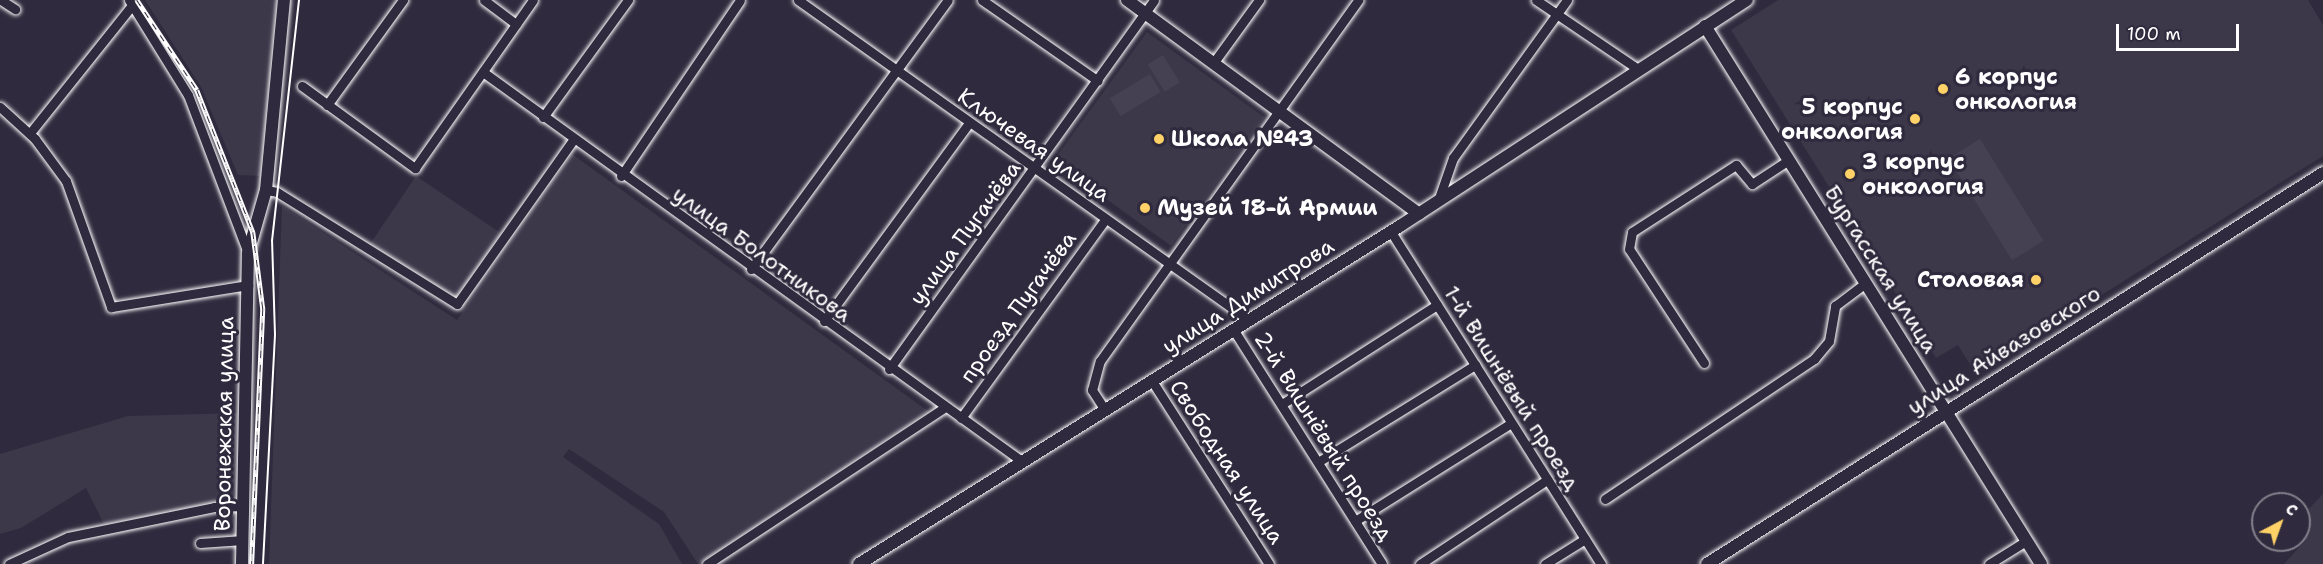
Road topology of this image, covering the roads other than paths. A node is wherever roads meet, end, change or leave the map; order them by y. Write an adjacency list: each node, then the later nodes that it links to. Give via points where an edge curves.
1 (1, 0): 19 (street)
2 (284, 0): 41 (street, Воронежская улица)
3 (403, 0): 30 (street)
4 (484, 0): 22 (street)
5 (533, 0): 22 (street)
6 (628, 0): 33 (street)
7 (740, 0): 40 (street)
8 (798, 0): 26 (street, Ключевая улица)
9 (948, 0): 26 (street)
10 (982, 0): 28 (street)
11 (1127, 0): 20 (street)
12 (1154, 0): 20 (street, улица Пугачёва)
13 (1259, 0): 24 (street)
14 (1358, 0): 32 (street)
15 (1536, 0): 21 (street)
16 (1567, 0): 21 (street)
17 (1747, 0): 23 (street, улица Димитрова)
18 (130, 2): 35 (street); 46 (street, via 188,95)
19 (15, 9)
20 (1145, 12): 24 (street); 28 (street, улица Пугачёва)
21 (1556, 15): 25 (street); 42 (street, via 1453,158)
22 (516, 24): 27 (street)
23 (1705, 27): 25 (street, улица Димитрова); 37 (street, Бургасская улица)
24 (1214, 62): 32 (street)
25 (1638, 69): 42 (street, улица Димитрова)
26 (896, 71): 34 (street, Ключевая улица); 48 (street)
27 (483, 72): 30 (street, via 415,168); 33 (street, улица Болотникова)
28 (1098, 81): 38 (street, улица Пугачёва)
29 (302, 86): 30 (street)
30 (327, 105)
31 (0, 108): 35 (street)
32 (1281, 110): 43 (street); 47 (street)
33 (543, 117): 36 (street, улица Болотникова)
34 (968, 123): 38 (street, Ключевая улица); 53 (street)
35 (30, 133): 50 (street, Воронежская улица, via 66,181 111,307)
36 (573, 140): 40 (street, улица Болотникова); 41 (street, via 457,304 277,192)
37 (1787, 161): 49 (street, Бургасская улица); 55 (street, via 1752,184 1736,165 1632,232 1629,249)
38 (1035, 170): 44 (street, Ключевая улица); 57 (street, улица Пугачёва)
39 (2323, 173): 62 (street, улица Айвазовского)
40 (621, 176): 48 (street, улица Болотникова)
41 (266, 190): 46 (street, Воронежская улица)
42 (1438, 202): 43 (street, улица Димитрова)
43 (1419, 214): 45 (street, улица Димитрова)
44 (1106, 220): 47 (street, Ключевая улица); 63 (street, проезд Пугачёва)
45 (1391, 232): 51 (street, 1-й Вишнёвый проезд); 52 (street, улица Димитрова)
46 (248, 253): 50 (street, Воронежская улица)
47 (1172, 265): 52 (street, Ключевая улица); 61 (street, via 1094,375 1092,390)
48 (751, 269): 53 (street, улица Болотникова)
49 (1864, 283): 62 (street, Бургасская улица); 68 (street, via 1835,306 1829,341 1814,359)
50 (248, 285): 69 (street, Воронежская улица)
51 (1437, 305): 56 (street, 1-й Вишнёвый проезд); 59 (street)
52 (1249, 320): 54 (street, улица Димитрова)
53 (824, 321): 57 (street, улица Болотникова)
54 (1233, 329): 58 (street, улица Димитрова); 59 (street, 2-й Вишнёвый проезд)
55 (1704, 363)
56 (1475, 365): 64 (street, 1-й Вишнёвый проезд); 66 (street)
57 (890, 369): 60 (street, улица Болотникова)
58 (1152, 381): 61 (street, улица Димитрова); 79 (street, Свободная улица)
59 (1282, 404): 66 (street, 2-й Вишнёвый проезд)
60 (945, 407): 63 (street, улица Болотникова); 77 (street)
61 (1105, 410): 65 (street, улица Димитрова)
62 (1946, 412): 73 (street, Бургасская улица); 84 (street, улица Айвазовского)
63 (961, 418): 65 (street, улица Болотникова)
64 (1511, 423): 67 (street, 1-й Вишнёвый проезд); 70 (street)
65 (1023, 462): 78 (street, улица Димитрова)
66 (1318, 462): 70 (street, 2-й Вишнёвый проезд)
67 (1548, 480): 71 (street, 1-й Вишнёвый проезд); 81 (street)
68 (1605, 499)
69 (243, 506): 72 (street, Воронежская улица); 75 (street, via 214,507 68,537)
70 (1355, 521): 80 (street, 2-й Вишнёвый проезд)
71 (1585, 539): 82 (street); 83 (street, 1-й Вишнёвый проезд)
72 (243, 540): 74 (street); 76 (street, Воронежская улица)
73 (2026, 541): 85 (street); 86 (street, Бургасская улица)
74 (200, 543)
75 (9, 564)
76 (242, 564)
77 (707, 564)
78 (858, 564)
79 (1269, 564)
80 (1382, 564)
81 (1420, 564)
82 (1545, 564)
83 (1601, 564)
84 (1707, 564)
85 (1989, 564)
86 (2041, 564)

